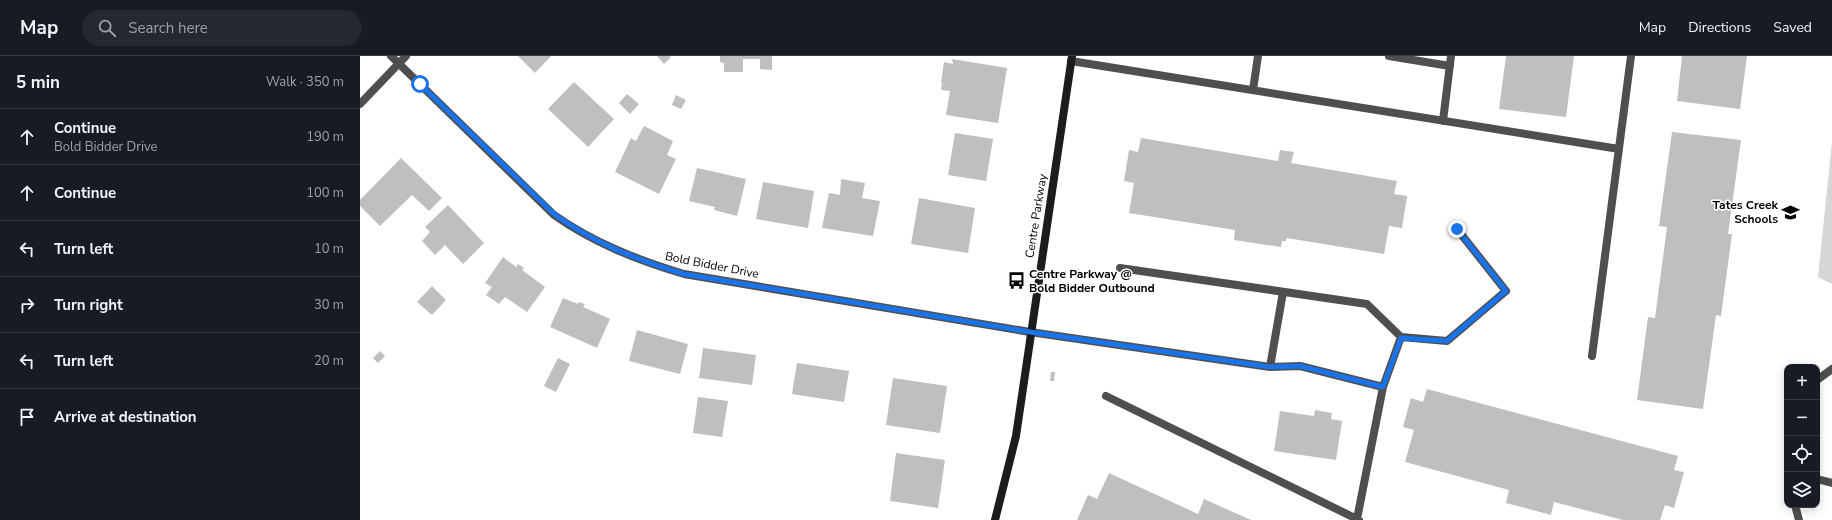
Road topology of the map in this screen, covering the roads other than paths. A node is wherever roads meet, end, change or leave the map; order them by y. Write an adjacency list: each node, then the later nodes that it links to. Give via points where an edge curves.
1 (391, 56): 8 (street, Bold Bidder Drive)
2 (406, 56): 8 (street)
3 (1258, 56): 10 (street)
4 (1389, 56): 9 (street)
5 (1451, 56): 9 (street)
6 (1631, 56): 13 (street)
7 (1072, 58): 10 (street); 17 (street, Centre Parkway)
8 (398, 63): 11 (street); 17 (street, Bold Bidder Drive, via 554,214 573,228 620,253 684,274)
9 (1450, 66): 12 (street)
10 (1253, 90): 12 (street)
11 (360, 104)
12 (1443, 121): 13 (street)
13 (1619, 149): 19 (street)
14 (1457, 229): 18 (street, via 1506,291 1447,341)
15 (1120, 268): 16 (street)
16 (1283, 292): 18 (street, via 1367,304); 20 (street)
17 (1030, 332): 20 (street, Bold Bidder Drive); 28 (street, Centre Parkway, via 1016,436)
18 (1401, 338): 23 (street)
19 (1592, 356)
20 (1270, 367): 23 (street, Bold Bidder Drive, via 1300,366)
21 (1832, 369): 22 (street)
22 (1820, 378)
23 (1383, 387): 29 (street)
24 (1106, 396): 29 (street)
25 (1820, 480): 26 (street)
26 (1832, 483)
27 (1796, 508): 30 (street)
28 (995, 520)
29 (1358, 520)
30 (1799, 520)

